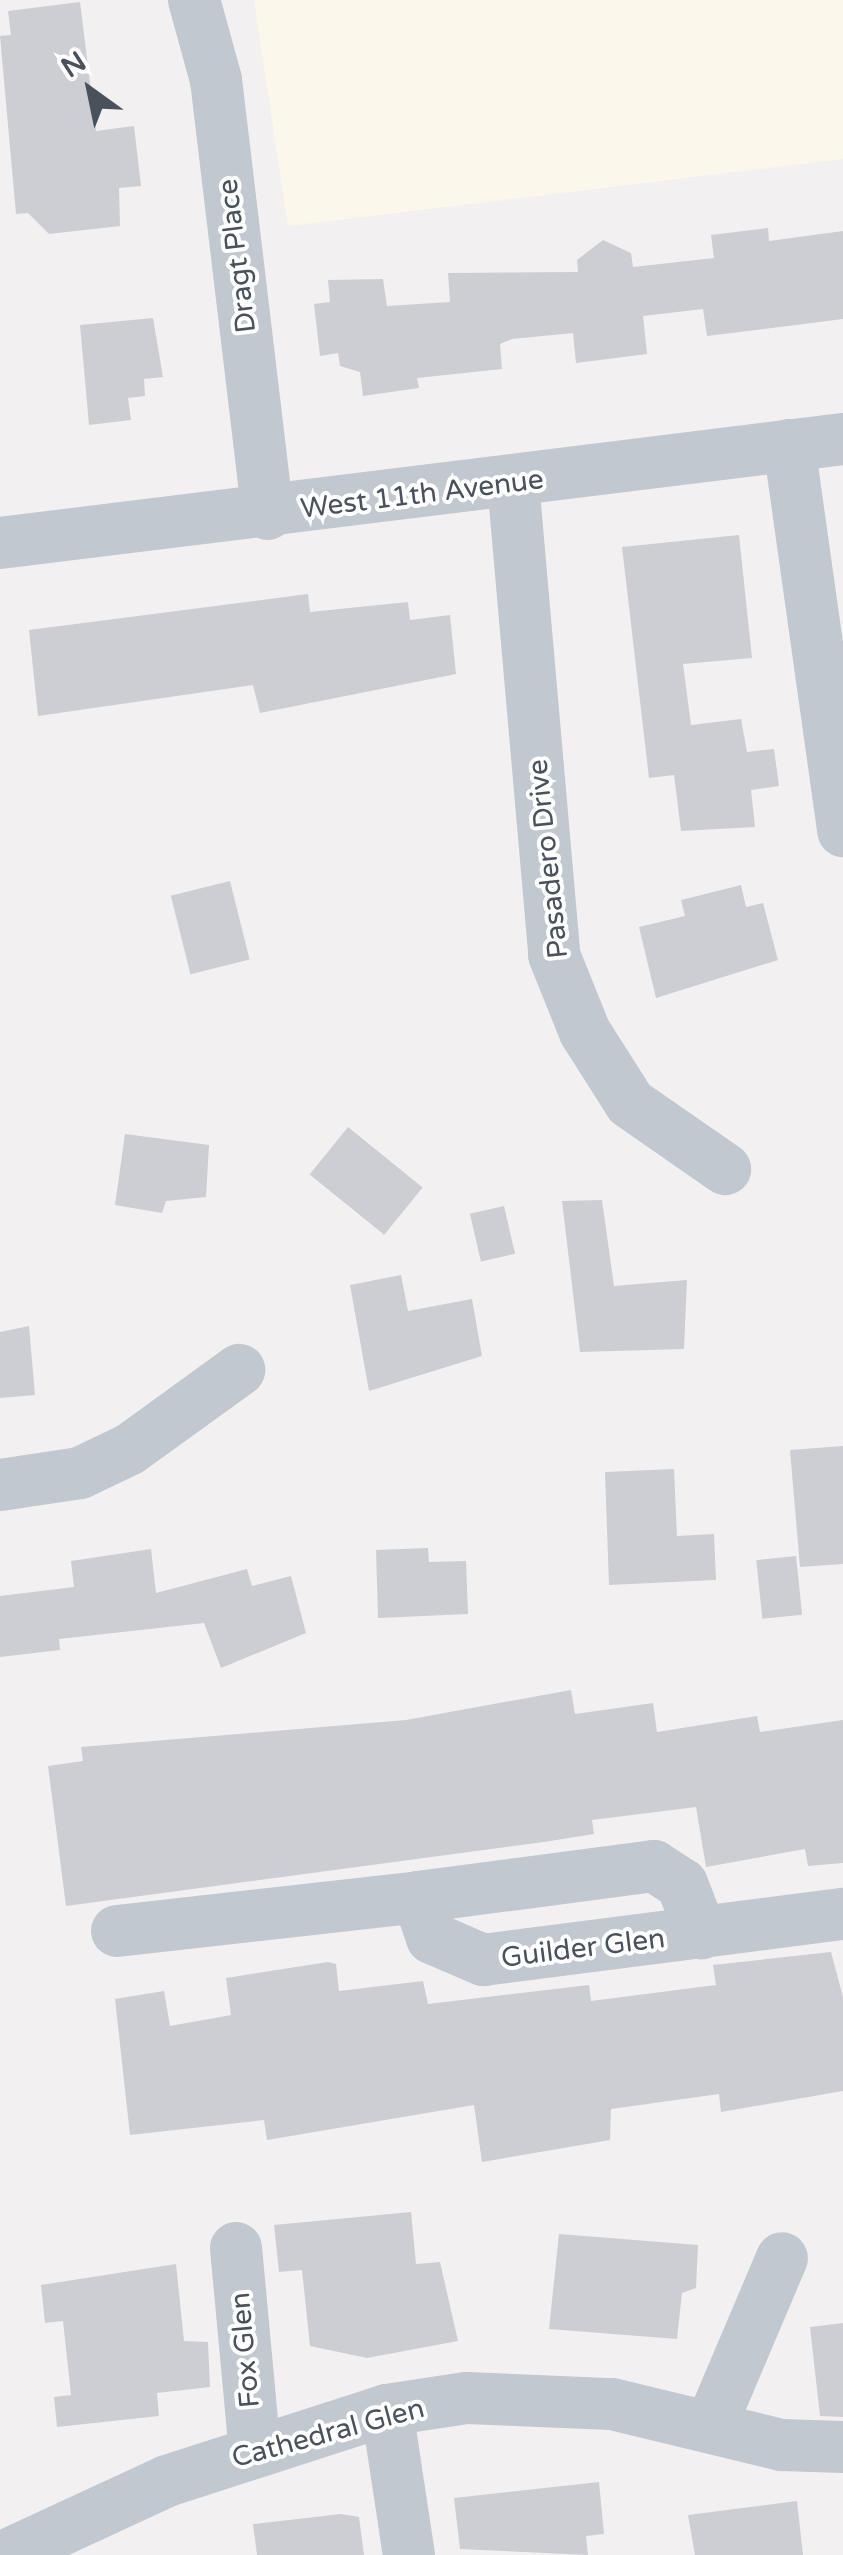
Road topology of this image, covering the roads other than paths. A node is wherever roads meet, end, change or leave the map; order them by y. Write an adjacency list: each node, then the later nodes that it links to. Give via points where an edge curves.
1 (194, 0): 5 (street, Dragt Place, via 216,80)
2 (843, 438): 3 (street, West 11th Avenue)
3 (788, 445): 4 (street, West 11th Avenue); 7 (street)
4 (513, 482): 5 (street, West 11th Avenue); 8 (street, Pasadero Drive, via 554,955 584,1032 630,1103)
5 (268, 514): 6 (street, West 11th Avenue)
6 (0, 543)
7 (843, 831)
8 (725, 1169)
9 (238, 1370): 10 (street, via 130,1449 80,1473)
10 (0, 1484)
11 (418, 1897): 13 (street); 14 (street, Guilder Glen, via 432,1938 483,1960); 14 (street, via 654,1866 682,1884)
12 (843, 1914): 14 (street, Guilder Glen)
13 (117, 1930)
14 (702, 1933)
15 (236, 2248): 20 (street, Fox Glen)
16 (782, 2258): 18 (street)
17 (387, 2410): 18 (street, Cathedral Glen, via 466,2398 594,2403); 20 (street, Cathedral Glen); 22 (street)
18 (712, 2423): 19 (street, Cathedral Glen, via 782,2444)
19 (843, 2448)
20 (255, 2451): 21 (street, Cathedral Glen)
21 (7, 2555)
22 (409, 2555)

